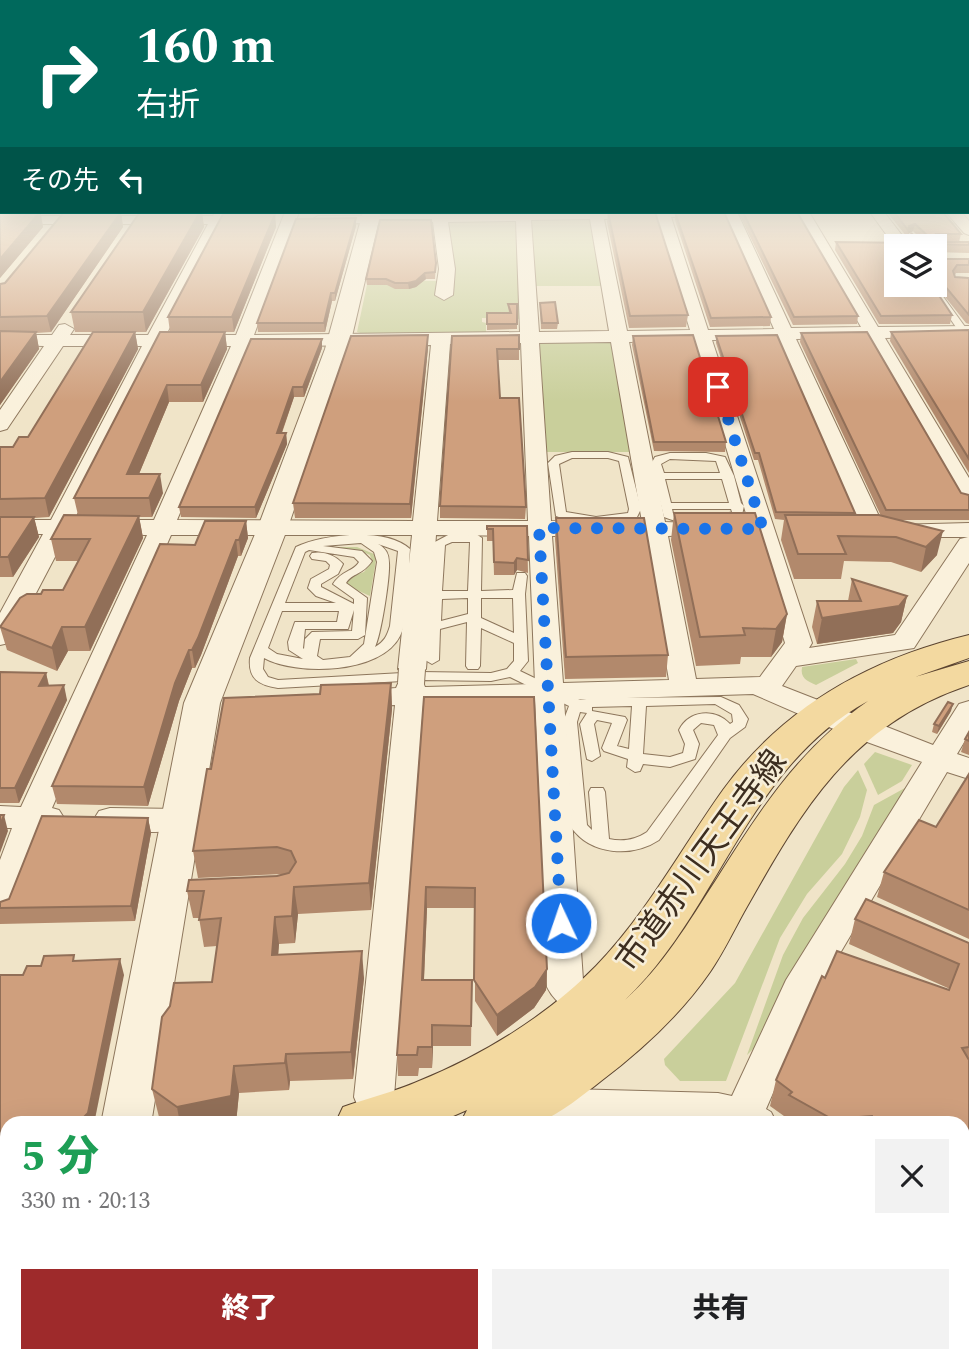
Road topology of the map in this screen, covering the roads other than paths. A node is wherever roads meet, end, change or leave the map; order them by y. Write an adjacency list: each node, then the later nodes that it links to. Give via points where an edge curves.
1 (188, 275): 22 (street)
2 (268, 275): 23 (street)
3 (356, 275): 24 (street)
4 (446, 275): 10 (street)
5 (526, 275): 18 (street)
6 (607, 275): 17 (street)
7 (683, 275): 16 (street)
8 (758, 275): 15 (street)
9 (839, 275): 13 (street)
10 (444, 295)
11 (940, 297): 14 (lane)
12 (76, 313): 21 (street)
13 (873, 332): 14 (street); 15 (street); 28 (street)
14 (967, 333)
15 (785, 334): 16 (street); 42 (street)
16 (702, 335): 17 (street); 39 (street)
17 (618, 337): 18 (street); 32 (street)
18 (529, 338): 19 (street); 38 (street)
19 (441, 339): 24 (street); 37 (street)
20 (0, 340): 21 (street)
21 (57, 341): 22 (street); 25 (street)
22 (152, 341): 23 (street); 34 (street)
23 (243, 341): 24 (street); 36 (street)
24 (339, 341): 35 (street)
25 (0, 425)
26 (657, 472): 27 (lane, via 687,480); 27 (lane, via 657,461 664,457 706,456 721,459); 29 (lane)
27 (727, 472): 30 (lane)
28 (969, 497)
29 (664, 502): 30 (lane); 30 (lane, via 704,493); 32 (lane, via 666,512)
30 (736, 502): 32 (lane, via 738,513 728,519)
31 (620, 519): 31 (lane, via 574,519 559,514 556,460 572,455 624,459 635,512); 32 (lane)
32 (660, 522): 38 (street); 39 (street); 70 (street)
33 (0, 527): 34 (street)
34 (61, 527): 36 (street); 57 (street)
35 (273, 527): 36 (street); 37 (street); 73 (street)
36 (162, 528): 84 (street)
37 (425, 528): 38 (street); 68 (street)
38 (539, 528): 71 (street)
39 (763, 529): 40 (street); 61 (street)
40 (790, 529)
41 (846, 529): 42 (street)
42 (873, 529): 43 (street)
43 (969, 530)
44 (361, 540): 46 (lane, via 327,540); 54 (lane, via 383,555); 63 (lane, via 391,541 404,549 394,636 382,651)
45 (969, 544): 61 (street, via 904,642)
46 (300, 550): 51 (lane); 52 (lane, via 335,561 334,571 314,582 314,588); 53 (lane, via 351,552 364,557 365,565 344,576 339,584 358,594)
47 (521, 576): 48 (lane)
48 (519, 594): 50 (lane); 58 (lane)
49 (436, 595): 50 (lane); 50 (lane, via 439,543 476,538); 56 (lane)
50 (474, 595): 55 (lane)
51 (279, 607): 52 (lane); 60 (lane)
52 (346, 607): 53 (lane); 62 (lane, via 343,626 300,625 296,650)
53 (361, 607): 54 (lane); 62 (lane, via 358,635 314,636)
54 (376, 607): 63 (lane, via 370,645)
55 (474, 618): 56 (lane); 58 (lane); 65 (lane)
56 (434, 627): 68 (lane)
57 (0, 636)
58 (521, 641): 66 (lane, via 521,662)
59 (969, 646): 77 (main road, 市道赤川天王寺線, via 903,667)
60 (261, 650): 64 (lane, via 273,659); 66 (lane, via 256,673 262,681 278,684 491,677)
61 (793, 651): 69 (street)
62 (310, 658): 64 (lane)
63 (354, 660): 64 (lane)
64 (324, 663)
65 (473, 666)
66 (512, 672): 71 (lane)
67 (969, 672): 77 (main road, 市道赤川天王寺線, via 916,691 873,714)
68 (416, 677): 71 (street); 73 (street); 93 (street)
69 (762, 685): 70 (street); 77 (street)
70 (684, 687): 71 (street)
71 (548, 692): 74 (lane); 90 (street, via 565,988)
72 (639, 701): 74 (lane); 78 (lane, via 706,699 730,705 741,720); 80 (lane)
73 (228, 702): 85 (street)
74 (577, 706): 76 (lane); 86 (lane, via 570,722 579,827)
75 (969, 710): 81 (street)
76 (601, 715): 79 (lane, via 620,719); 79 (lane, via 588,719 591,752)
77 (838, 720): 81 (street); 90 (main road, 市道赤川天王寺線, via 803,725 765,764 637,954); 91 (main road, 市道赤川天王寺線, via 691,961 598,1053)
78 (724, 736): 80 (lane, via 719,720 702,718 688,723 690,756 670,763); 86 (lane, via 646,843)
79 (609, 748): 80 (lane)
80 (636, 762)
81 (955, 764): 96 (street, via 864,909 799,990)
82 (597, 792): 86 (lane)
83 (0, 817): 84 (street)
84 (32, 818): 85 (street); 89 (street)
85 (180, 820): 88 (street)
86 (601, 843)
87 (201, 892): 88 (street)
88 (167, 894): 92 (street)
89 (0, 904)
90 (587, 1002): 94 (main road, 市道赤川天王寺線, via 500,1068)
91 (505, 1114): 95 (street, via 718,1110)
92 (127, 1116)
93 (373, 1116)
94 (386, 1116)
95 (733, 1116)
96 (748, 1116)

